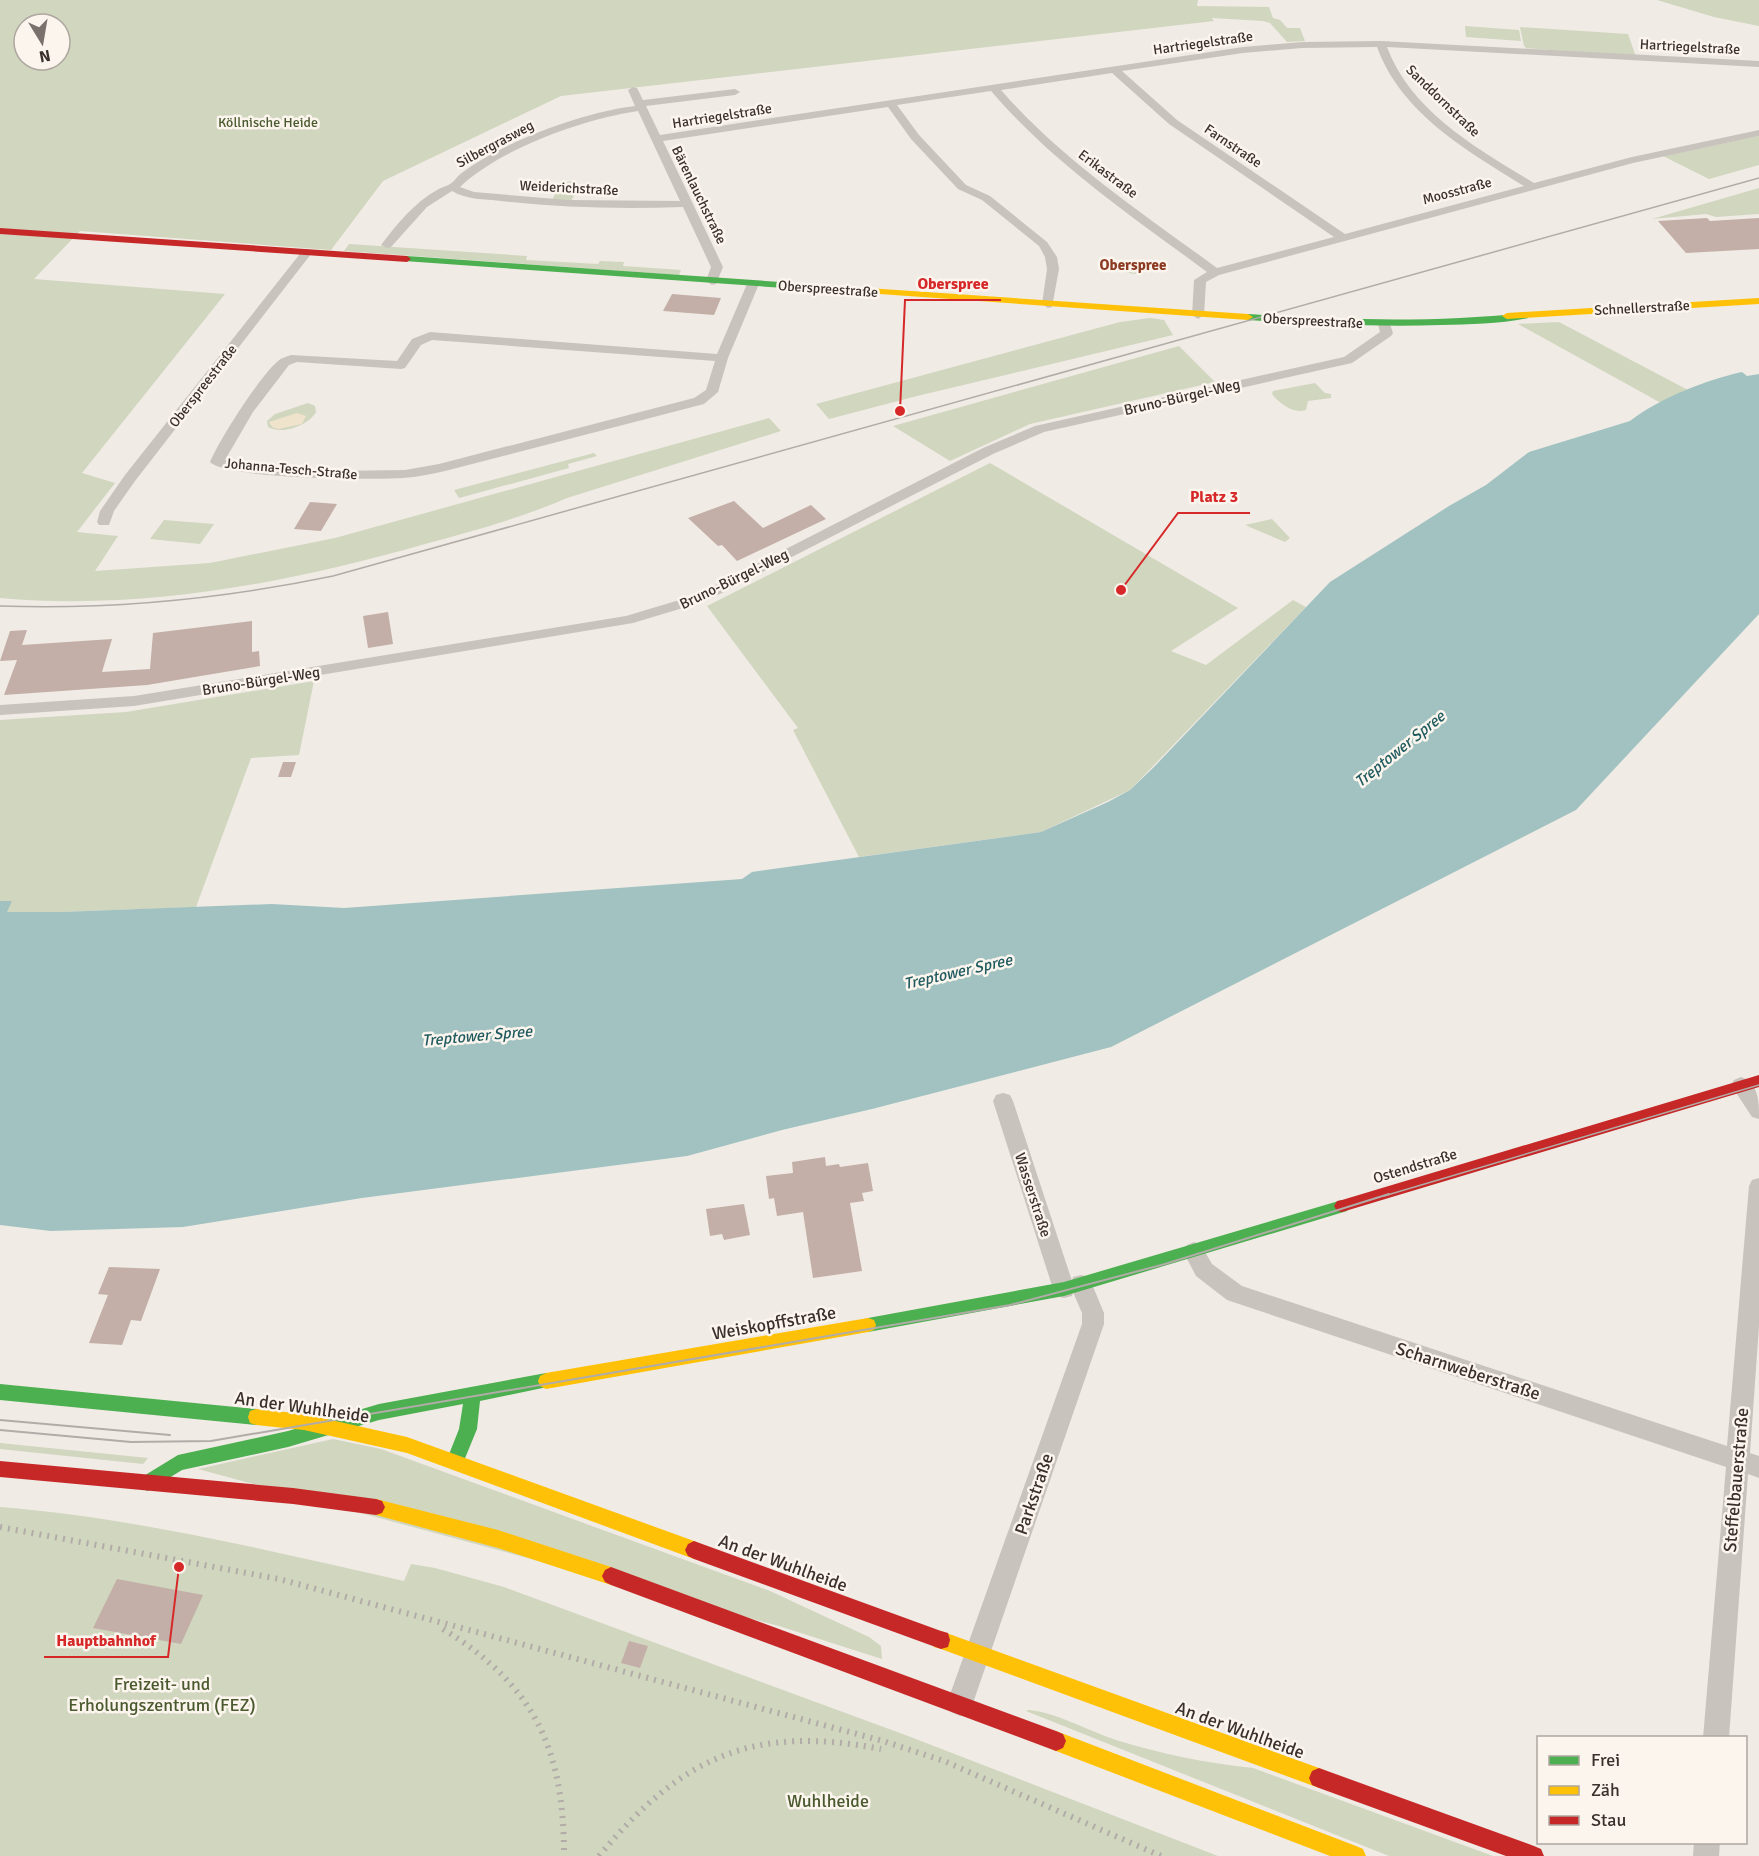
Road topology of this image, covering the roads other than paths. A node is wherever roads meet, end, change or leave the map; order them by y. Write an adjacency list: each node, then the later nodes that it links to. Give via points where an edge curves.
1 (1381, 44): 2 (street, Hartriegelstraße); 3 (street, Hartriegelstraße, via 1268,47); 11 (street, Sanddornstraße, via 1395,77 1427,111 1470,149)
2 (1756, 66)
3 (1115, 70): 4 (street, Hartriegelstraße); 15 (street, Farnstraße, via 1180,127)
4 (994, 88): 7 (street, Hartriegelstraße); 18 (street, Erikastraße, via 1026,125 1079,172)
5 (633, 90): 8 (street, Bärenlauchstraße)
6 (735, 92): 8 (street, Silbergrasweg)
7 (891, 104): 10 (street, Hartriegelstraße); 22 (street, via 915,137 962,187 986,198 1043,244 1053,269)
8 (640, 106): 10 (street, Bärenlauchstraße); 12 (street, Silbergrasweg, via 594,116 540,136 488,161)
9 (1759, 133): 11 (street, Moosstraße)
10 (655, 139): 13 (street, Bärenlauchstraße)
11 (1532, 186): 15 (street, Moosstraße)
12 (453, 187): 13 (street, Weiderichstraße, via 473,194 554,204); 16 (street, Silbergrasweg, via 423,205)
13 (685, 204): 19 (street, Bärenlauchstraße, via 717,267)
14 (0, 231): 17 (main road, Oberspreestraße)
15 (1342, 237): 18 (street, Moosstraße)
16 (387, 245)
17 (307, 252): 19 (main road, Oberspreestraße); 26 (street, Oberspreestraße, via 130,478 106,511)
18 (1215, 272): 23 (street, via 1200,280)
19 (712, 281): 20 (main road, Oberspreestraße)
20 (753, 284): 22 (main road, Oberspreestraße); 25 (street, Johanna-Tesch-Straße)
21 (1759, 301): 24 (main road, Schnellerstraße)
22 (1048, 304): 23 (main road, Oberspreestraße)
23 (1198, 315): 24 (main road, Oberspreestraße)
24 (1384, 324): 27 (street, Bruno-Bürgel-Weg, via 1387,333 1348,360 1040,429 988,451 701,598 655,614 134,701)
25 (722, 358): 25 (street, Johanna-Tesch-Straße, via 712,392 699,401 429,470 377,476 334,475 217,462 235,429 282,364 295,358 401,365 416,342 430,336)
26 (104, 522)
27 (0, 710)
28 (1750, 1083): 30 (street); 32 (main road, Ostendstraße)
29 (1003, 1101): 33 (street, Wasserstraße)
30 (1759, 1111)
31 (1759, 1186): 38 (street, Steffelbauerstraße)
32 (1194, 1251): 33 (main road, Ostendstraße); 38 (street, Scharnweberstraße, via 1204,1270 1235,1293)
33 (1073, 1287): 35 (main road, Weiskopffstraße); 41 (street, Parkstraße, via 1093,1313 1093,1324)
34 (0, 1392): 36 (main road, An der Wuhlheide)
35 (473, 1394): 36 (main road, Weiskopffstraße); 37 (main road, via 472,1417)
36 (330, 1426): 37 (main road, An der Wuhlheide, via 407,1445); 40 (main road, Weiskopffstraße, via 178,1463)
37 (455, 1462): 41 (main road, An der Wuhlheide)
38 (1748, 1463): 43 (street, Steffelbauerstraße)
39 (0, 1469): 40 (main road)
40 (148, 1483): 42 (main road, via 328,1499 400,1511 470,1529 562,1558)
41 (977, 1653): 42 (street, Parkstraße); 45 (main road, An der Wuhlheide)
42 (960, 1703): 44 (main road)
43 (1716, 1736)
44 (1356, 1856)
45 (1534, 1856)

